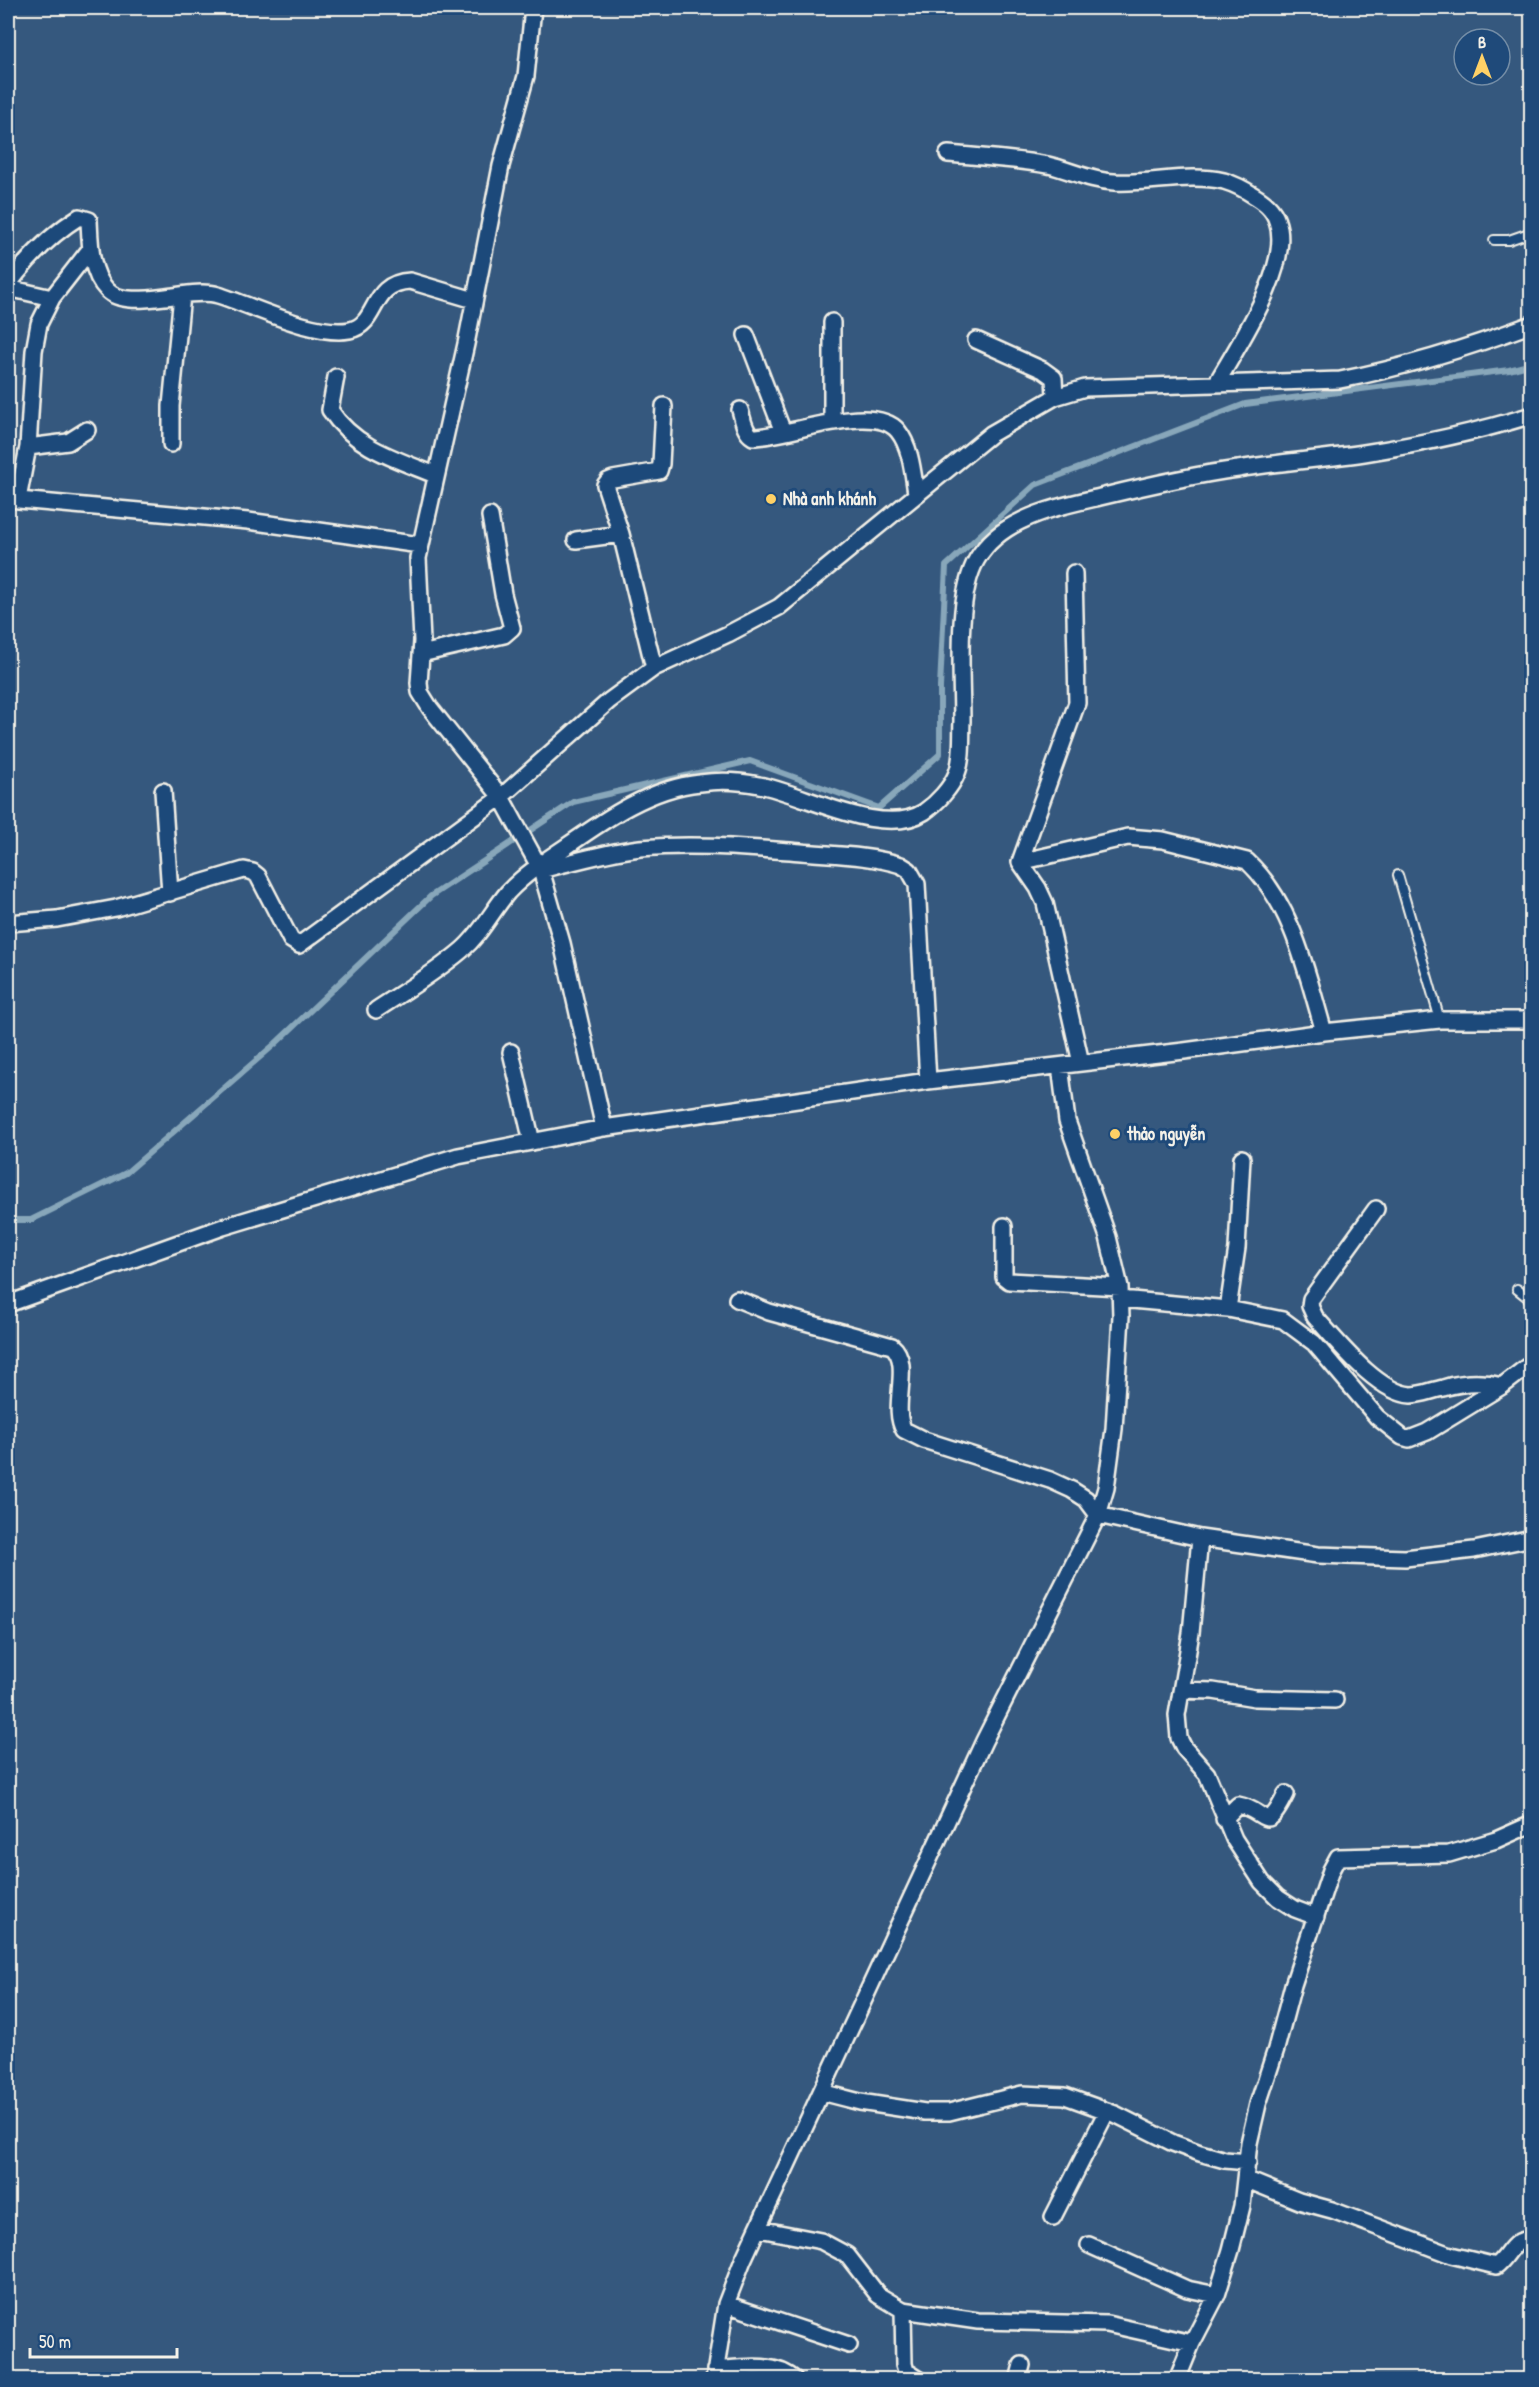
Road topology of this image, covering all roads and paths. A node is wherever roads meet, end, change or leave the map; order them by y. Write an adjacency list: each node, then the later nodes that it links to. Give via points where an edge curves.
1 (533, 8): 9 (street, via 525,76 508,137)
2 (948, 154): 15 (street, via 1044,165 1114,182 1224,181 1268,206 1279,228 1275,270)
3 (1532, 232): 4 (lane, via 1509,240)
4 (1494, 240)
5 (91, 248): 6 (street, via 89,220 79,217 46,241); 7 (street, via 101,283 115,296); 8 (street)
6 (8, 286): 8 (street)
7 (183, 295): 9 (street, via 219,296 304,325 347,330 364,323 384,291 402,282); 23 (street, via 171,406)
8 (52, 298): 24 (street, via 35,344)
9 (474, 300): 25 (street)
10 (832, 322): 20 (street)
11 (1532, 324): 15 (street, via 1462,350 1340,380)
12 (746, 335): 22 (street)
13 (976, 340): 16 (street, via 1043,370 1054,378)
14 (336, 377): 25 (street, via 330,410 349,432 370,449)
15 (1216, 384): 16 (street, via 1085,388)
16 (1055, 397): 26 (street, via 991,434)
17 (664, 406): 29 (street, via 659,471 613,479 605,486)
18 (740, 410): 22 (street, via 750,435)
19 (1532, 415): 38 (street, via 1419,443 1170,481 1023,519 986,546 968,581 958,772 926,811 900,821 878,820 758,784 700,783 677,787 628,807)
20 (832, 422): 22 (street); 26 (street, via 870,419 898,431)
21 (87, 430): 24 (street, via 68,442)
22 (783, 432)
23 (171, 444)
24 (28, 447): 27 (street)
25 (435, 476): 31 (street)
26 (916, 493): 34 (street, via 779,607)
27 (13, 499): 31 (street, via 248,521)
28 (490, 516): 33 (street, via 512,628 504,635)
29 (621, 534): 30 (street); 34 (street)
30 (576, 540)
31 (420, 545): 33 (street)
32 (1074, 573): 37 (street, via 1075,714)
33 (422, 654): 36 (street, via 419,683 424,699)
34 (654, 668): 36 (street, via 609,701)
35 (163, 791): 40 (street)
36 (501, 797): 38 (street); 40 (street, via 298,945 291,940 253,872 239,870)
37 (1020, 862): 45 (street, via 1128,837 1163,840 1247,861 1289,923); 47 (street, via 1045,903)
38 (540, 868): 42 (street, via 507,893 463,949); 49 (street, via 639,848 692,845 840,855 901,865 917,884); 50 (street, via 562,944)
39 (1398, 876): 43 (lane)
40 (170, 893): 41 (street, via 83,916)
41 (8, 923)
42 (376, 1010)
43 (1440, 1020): 44 (street); 45 (street)
44 (1532, 1020)
45 (1324, 1032): 47 (street)
46 (511, 1052): 51 (street)
47 (1081, 1063): 48 (street)
48 (1060, 1066): 49 (street); 56 (street, via 1067,1121 1108,1237)
49 (928, 1081): 50 (street)
50 (604, 1128): 51 (street)
51 (532, 1142): 59 (street, via 458,1156 223,1227)
52 (1242, 1158): 60 (street, via 1237,1248)
53 (1376, 1209): 62 (street, via 1311,1299 1315,1317 1368,1372 1394,1391 1411,1395 1478,1382)
54 (1004, 1226): 56 (street, via 1004,1272 1009,1281)
55 (1517, 1289): 58 (lane)
56 (1120, 1293): 60 (street); 63 (street, via 1114,1429)
57 (737, 1299): 63 (street, via 769,1312 892,1346 900,1357 899,1419 904,1430 1050,1480 1086,1499)
58 (1532, 1301)
59 (8, 1304)
60 (1228, 1310): 62 (street, via 1272,1316 1302,1332 1329,1358 1377,1417 1408,1439 1428,1432)
61 (1532, 1363): 62 (street)
62 (1502, 1386)
63 (1098, 1515): 64 (street); 72 (street, via 984,1741)
64 (1200, 1538): 65 (street, via 1318,1555 1405,1558); 66 (street)
65 (1532, 1538)
66 (1182, 1690): 67 (street, via 1255,1698); 69 (street, via 1177,1715 1179,1738 1207,1774)
67 (1335, 1700)
68 (1286, 1794): 69 (street, via 1271,1818 1238,1805)
69 (1224, 1819): 71 (street, via 1262,1882 1278,1898)
70 (1532, 1824): 71 (street, via 1449,1854 1338,1857)
71 (1316, 1917): 74 (street, via 1258,2104)
72 (821, 2092): 73 (street, via 926,2112 948,2112 1023,2094 1065,2096); 77 (street)
73 (1107, 2111): 74 (street, via 1200,2153); 76 (street)
74 (1248, 2162): 75 (street)
75 (1245, 2180): 78 (street, via 1481,2263 1496,2266 1514,2244); 80 (street, via 1242,2206)
76 (1053, 2217)
77 (759, 2229): 81 (street); 82 (street, via 821,2241 847,2254 878,2295)
78 (1532, 2240)
79 (1089, 2244): 80 (street, via 1187,2289)
80 (1217, 2295): 83 (street)
81 (726, 2304): 84 (street); 85 (street)
82 (903, 2310): 83 (street, via 978,2321 1107,2324); 87 (street, via 904,2364 906,2371)
83 (1192, 2343): 88 (street)
84 (849, 2346)
85 (714, 2375): 86 (street, via 752,2367 777,2369)
86 (795, 2379)
87 (920, 2379)
88 (1177, 2379)

